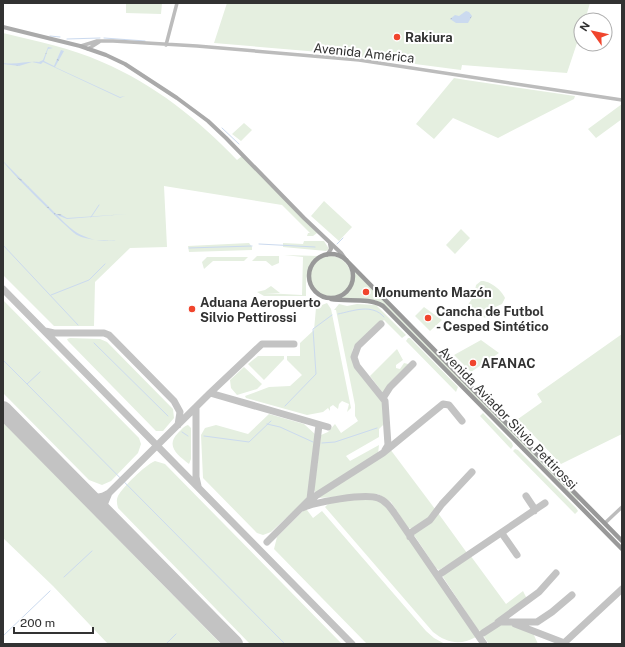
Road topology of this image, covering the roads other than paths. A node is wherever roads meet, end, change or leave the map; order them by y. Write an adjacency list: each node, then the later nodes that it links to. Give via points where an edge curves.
1 (177, 3): 4 (main road)
2 (3, 27): 5 (main road, Avenida Aviador Silvio Pettirossi)
3 (102, 41): 4 (main road, Avenida América); 5 (main road, Avenida América); 6 (main road)
4 (166, 44): 7 (main road, Avenida América, via 364,61)
5 (80, 46): 6 (main road, Avenida Aviador Silvio Pettirossi)
6 (88, 49): 8 (main road, Avenida Aviador Silvio Pettirossi, via 130,68 208,121)
7 (622, 100)
8 (328, 242): 9 (main road, via 331,249); 10 (main road, Avenida Aviador Silvio Pettirossi)
9 (327, 254): 10 (highway, via 337,255); 11 (highway, via 313,263 309,278 314,292)
10 (347, 262): 11 (highway, via 353,276 350,288 342,296); 12 (highway, Avenida Aviador Silvio Pettirossi)
11 (330, 299): 13 (highway, Avenida Aviador Silvio Pettirossi, via 372,301 384,306)
12 (583, 501): 13 (highway); 15 (highway, Avenida Aviador Silvio Pettirossi)
13 (578, 505): 17 (highway, Avenida Aviador Silvio Pettirossi)
14 (622, 507): 15 (main road)
15 (605, 523): 16 (highway, Avenida Aviador Silvio Pettirossi)
16 (622, 540)
17 (622, 549)

